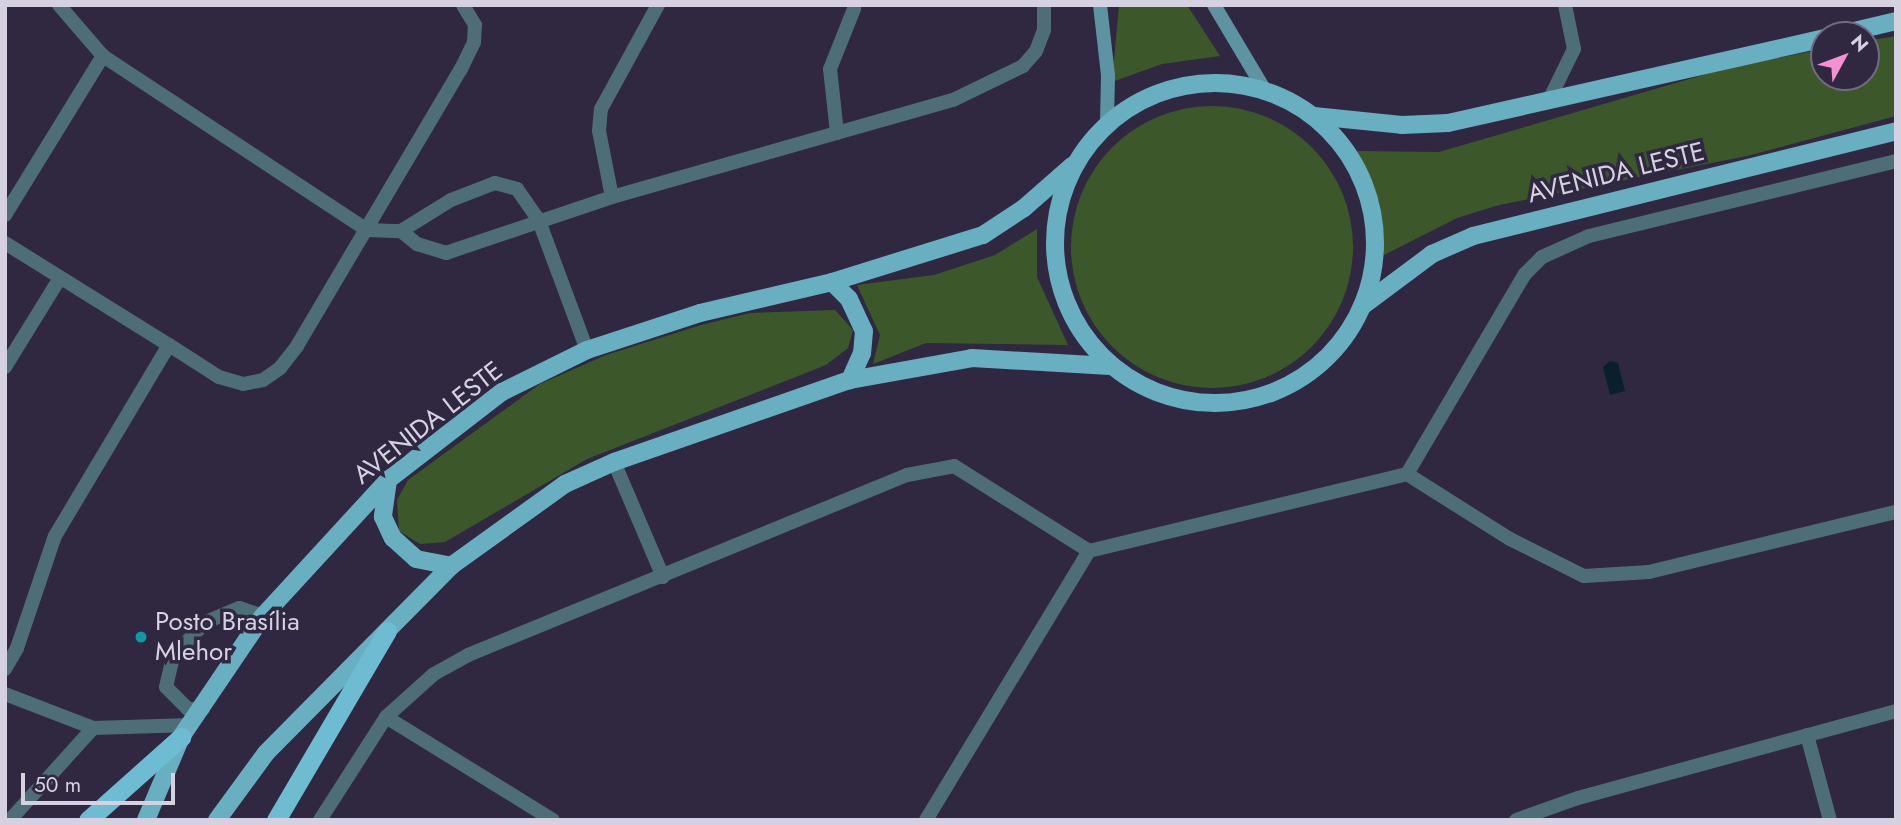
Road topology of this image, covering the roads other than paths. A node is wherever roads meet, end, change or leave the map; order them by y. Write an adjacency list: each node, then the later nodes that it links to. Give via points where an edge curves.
1 (463, 5): 22 (street, via 475,25 474,42)
2 (658, 5): 19 (street, via 601,109 599,131)
3 (1044, 5): 16 (street, via 1044,30 1036,51 1023,66 953,100)
4 (1100, 5): 14 (main road, via 1108,75)
5 (1214, 5): 11 (main road)
6 (1565, 5): 12 (street, via 1574,49)
7 (853, 6): 16 (street, via 830,69)
8 (65, 7): 10 (street)
9 (1810, 41): 12 (main road)
10 (103, 56): 20 (street); 22 (street)
11 (1264, 89): 13 (main road); 14 (main road, via 1209,81 1154,93)
12 (1548, 102): 13 (main road, via 1448,124 1402,125)
13 (1314, 116): 27 (main road, via 1349,154 1371,201 1377,253)
14 (1107, 122): 18 (main road)
15 (1896, 131): 27 (main road, AVENIDA LESTE, via 1472,236 1432,254)
16 (836, 132): 19 (street)
17 (1896, 161): 34 (street, via 1589,236 1542,257 1525,274)
18 (1072, 166): 26 (main road, AVENIDA LESTE, via 1024,208 983,235); 30 (main road, via 1055,218 1056,273 1075,324)
19 (612, 197): 21 (street)
20 (5, 215)
21 (540, 221): 23 (street, via 446,253 417,244); 23 (street, via 525,194 495,183 451,200); 29 (street)
22 (367, 230): 23 (street); 28 (street, via 297,346 280,368 263,380 243,384 219,377)
23 (401, 231)
24 (5, 243): 25 (street)
25 (60, 278): 28 (street); 31 (street)
26 (832, 282): 29 (main road, AVENIDA LESTE, via 700,313); 32 (main road, via 849,299 864,331 862,354)
27 (1365, 304): 30 (main road, via 1339,347 1301,381 1254,400 1204,405 1167,396)
28 (169, 345): 42 (street, via 55,536 17,648)
29 (587, 350): 35 (main road, AVENIDA LESTE, via 502,392)
30 (1111, 366): 32 (main road, via 972,358)
31 (5, 367)
32 (850, 380): 33 (main road)
33 (614, 462): 38 (main road, via 565,484); 39 (street)
34 (1408, 474): 36 (street, via 1510,539 1584,576 1649,572); 37 (street)
35 (388, 480): 38 (main road, via 383,517 393,538 416,559); 40 (main road, AVENIDA LESTE)
36 (1896, 512)
37 (1089, 551): 39 (street, via 978,477 954,466 936,466); 57 (street)
38 (451, 566): 41 (main road)
39 (663, 577): 46 (street, via 468,654 418,685)
40 (263, 615): 44 (main road, AVENIDA LESTE); 44 (street, via 239,608 206,622 173,656 166,687 188,709)
41 (387, 631): 53 (main road, via 266,752); 54 (highway)
42 (5, 669)
43 (5, 694): 47 (street)
44 (203, 709): 48 (main road, AVENIDA LESTE)
45 (1896, 711): 49 (street)
46 (386, 717): 55 (street); 56 (street)
47 (93, 728): 48 (street); 50 (street)
48 (186, 731): 51 (highway); 52 (main road, AVENIDA LESTE)
49 (1807, 734): 58 (street); 59 (street)
50 (10, 820)
51 (89, 820)
52 (146, 820)
53 (217, 820)
54 (276, 820)
55 (320, 820)
56 (553, 820)
57 (926, 820)
58 (1516, 820)
59 (1830, 820)

